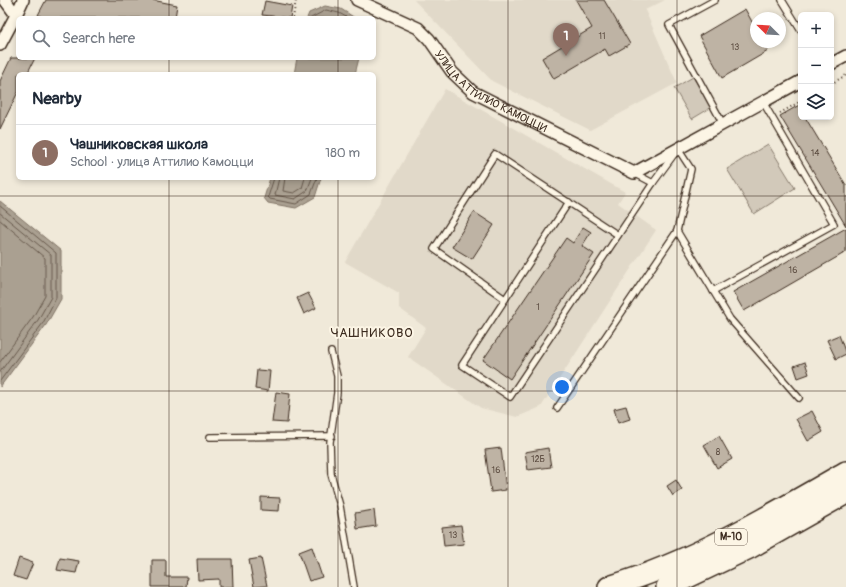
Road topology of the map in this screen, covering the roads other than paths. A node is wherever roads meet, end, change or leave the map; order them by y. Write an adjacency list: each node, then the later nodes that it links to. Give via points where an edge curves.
1 (5, 0): 6 (street)
2 (23, 0): 6 (street)
3 (357, 0): 15 (street, УЛИЦА АТТИЛИО КАМОЦЦИ, via 418,28 452,72 473,92)
4 (715, 0): 13 (lane, via 669,25)
5 (782, 0): 7 (lane)
6 (16, 14): 8 (street)
7 (798, 27)
8 (0, 44)
9 (846, 56): 10 (street)
10 (834, 62)
11 (798, 83): 12 (street)
12 (763, 102): 13 (street); 20 (lane, via 834,224)
13 (723, 124): 14 (street)
14 (678, 149): 15 (street); 16 (lane); 18 (lane, via 691,169)
15 (634, 173): 16 (lane)
16 (653, 183): 19 (lane)
17 (569, 202): 19 (lane); 21 (lane); 21 (lane, via 495,154 434,250)
18 (677, 231): 20 (lane); 24 (lane)
19 (618, 235): 21 (lane, via 510,397 462,365)
20 (713, 291): 23 (lane, via 730,319)
21 (505, 299)
22 (330, 352): 25 (lane, via 337,376)
23 (799, 398)
24 (557, 408)
25 (332, 436): 26 (lane); 29 (lane, via 330,474 340,506)
26 (210, 437)
27 (846, 472): 30 (highway, М-10, via 771,516 707,549 655,572)
28 (846, 494): 31 (highway, М-10, via 749,548)
29 (354, 587)
30 (609, 587)
31 (666, 587)

